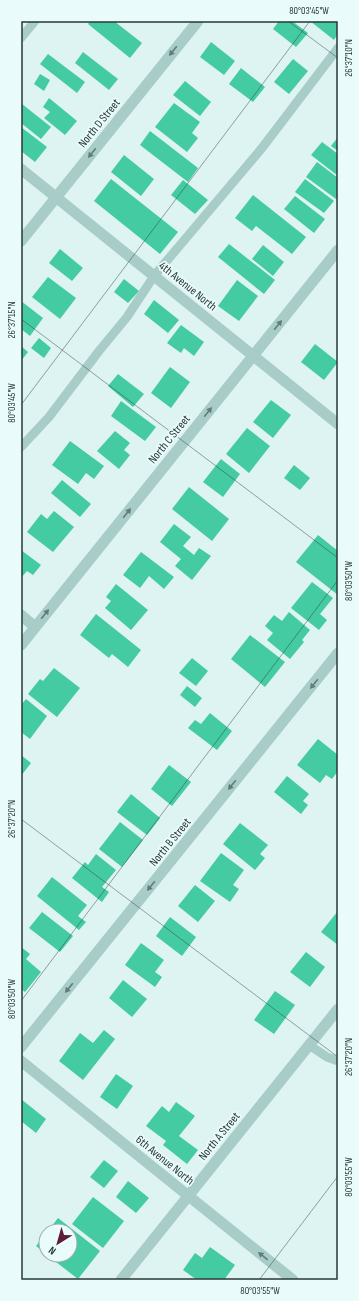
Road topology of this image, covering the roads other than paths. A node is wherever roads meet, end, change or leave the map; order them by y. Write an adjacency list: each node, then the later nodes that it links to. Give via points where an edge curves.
1 (34, 21): 3 (lane)
2 (198, 21): 6 (street, North D Street, one-way to 6)
3 (21, 38)
4 (338, 48): 9 (lane, via 262,148)
5 (21, 169): 6 (street, 4th Avenue North)
6 (56, 197): 7 (street, North D Street); 9 (street, 4th Avenue North)
7 (21, 241)
8 (338, 250): 10 (street, North C Street, one-way to 8)
9 (154, 276): 10 (street, 4th Avenue North); 12 (lane, via 127,317 49,417)
10 (253, 356): 11 (street, 4th Avenue North); 14 (street, North C Street, one-way to 10)
11 (338, 424)
12 (21, 447)
13 (21, 615): 14 (street)
14 (35, 627): 15 (street, North C Street)
15 (21, 645)
16 (338, 654): 19 (street, North B Street, one-way to 19)
17 (338, 1009): 18 (street, North A Street)
18 (309, 1045): 21 (lane); 22 (street, North A Street)
19 (21, 1047)
20 (21, 1061): 22 (street, 6th Avenue North)
21 (338, 1061)
22 (188, 1196): 23 (street, North A Street); 24 (street, 6th Avenue North, one-way to 22)
23 (120, 1280)
24 (293, 1280)

